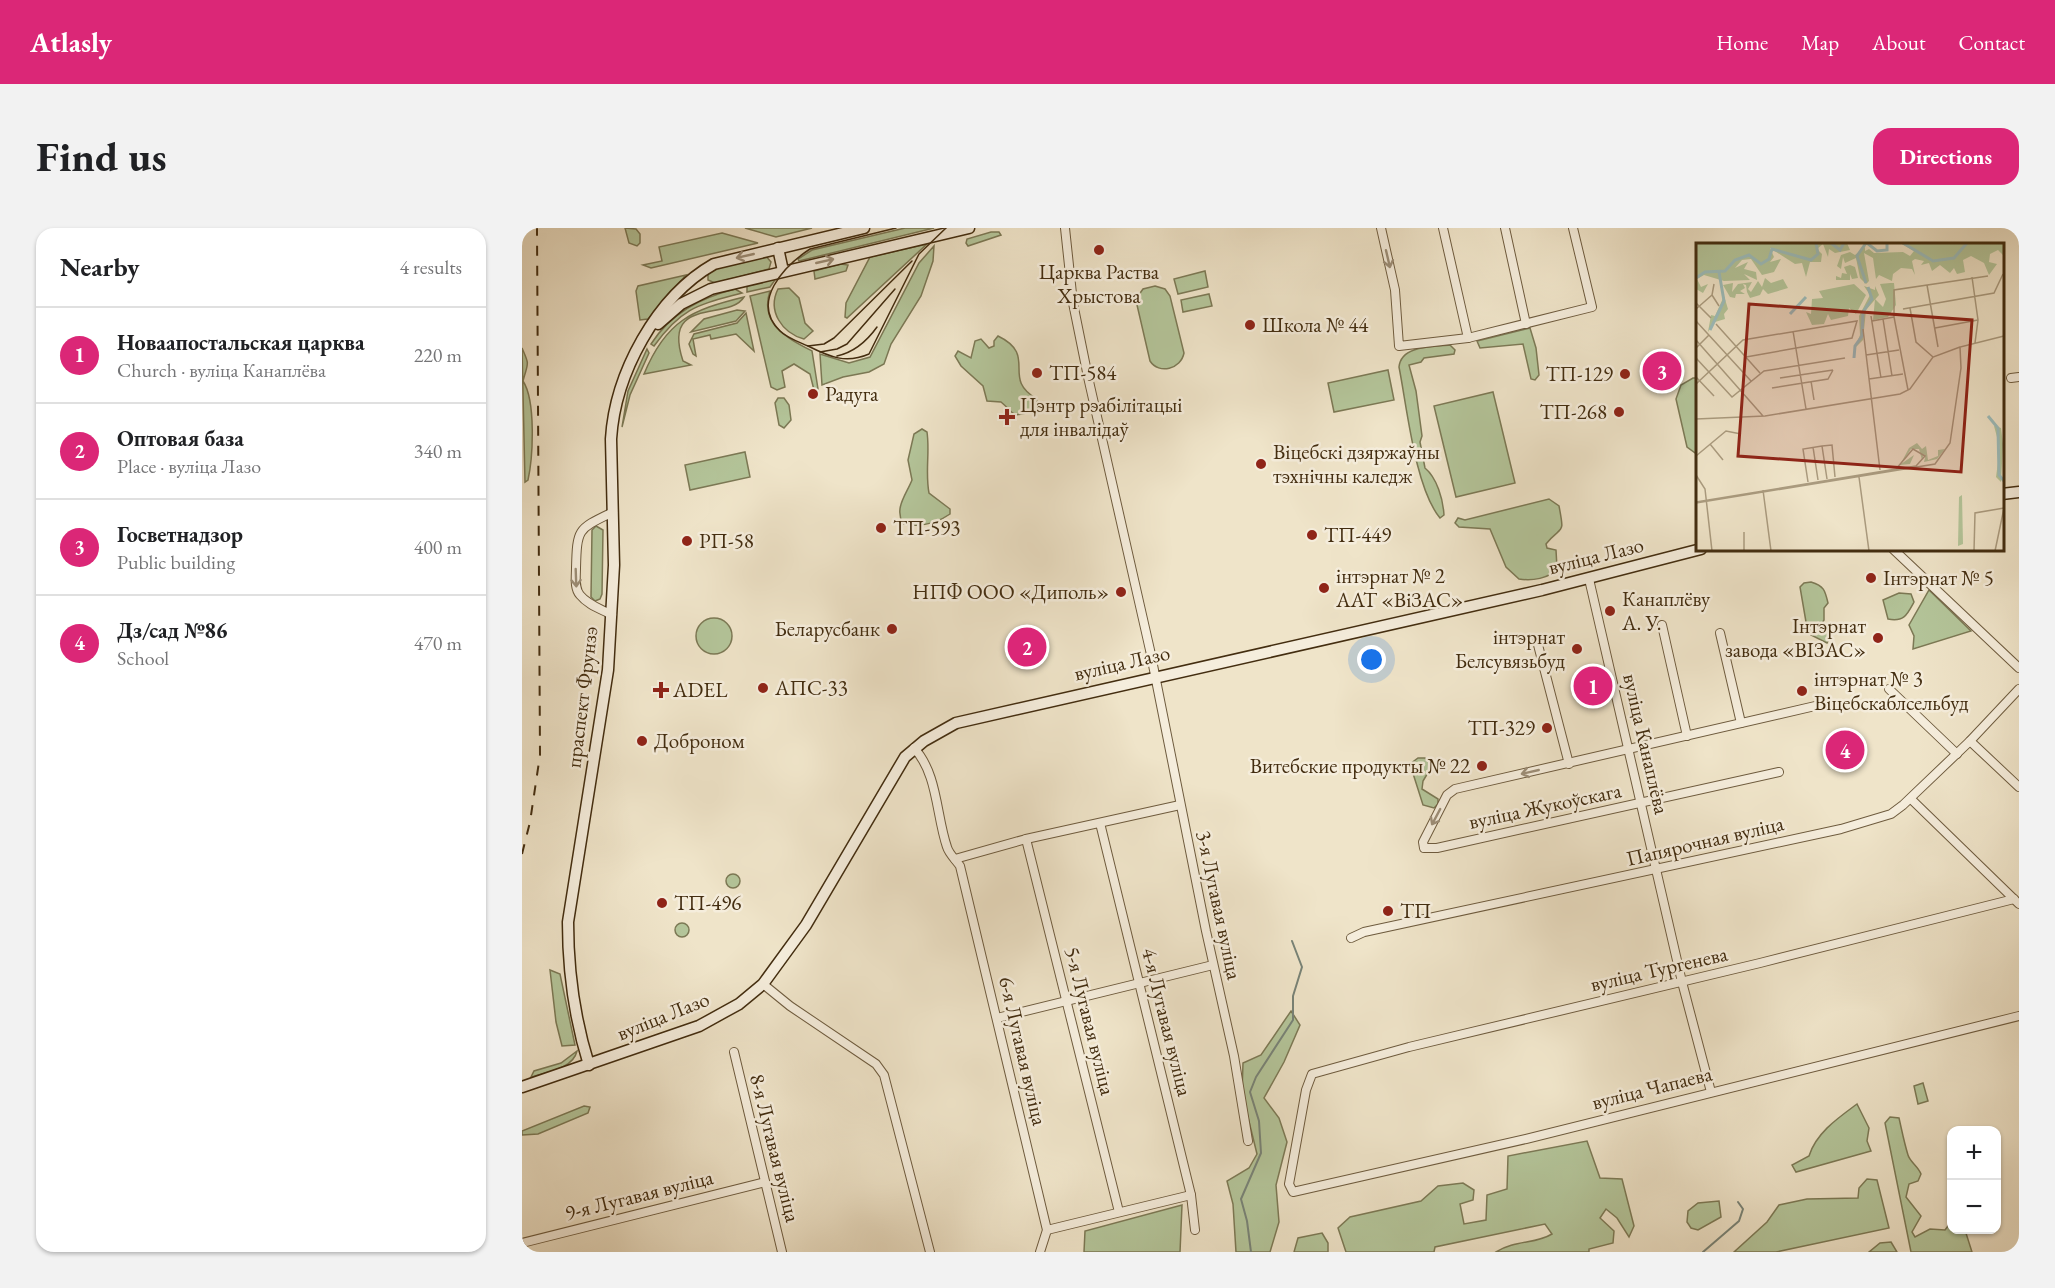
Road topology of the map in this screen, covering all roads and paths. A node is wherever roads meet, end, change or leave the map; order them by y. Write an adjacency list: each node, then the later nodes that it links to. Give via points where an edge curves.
1 (864, 228): 8 (main road, праспект Фрунзэ)
2 (969, 228): 10 (main road, праспект Фрунзэ, one-way to 2)
3 (1065, 228): 26 (street, 3-я Лугавая вуліца, via 1073,303)
4 (1381, 228): 14 (street, one-way to 14, via 1395,290 1398,346)
5 (1443, 228): 14 (street)
6 (1505, 228): 12 (street)
7 (1573, 228): 12 (street, via 1592,307)
8 (778, 248): 9 (main road, праспект Фрунзэ, one-way to 9); 10 (main road)
9 (701, 271): 11 (main road); 13 (main road, праспект Фрунзэ, via 657,317)
10 (783, 271): 11 (main road, праспект Фрунзэ)
11 (711, 289): 13 (main road, праспект Фрунзэ, via 681,304)
12 (1526, 324): 14 (street)
13 (645, 338): 17 (main road, праспект Фрунзэ, via 628,372 612,420)
14 (1468, 338)
15 (2019, 492): 16 (main road)
16 (2004, 494)
17 (613, 512): 21 (main road, праспект Фрунзэ); 21 (street, one-way to 21, via 586,525 576,537 578,593)
18 (1697, 550): 20 (main road, вуліца Лазо)
19 (1894, 550): 25 (street)
20 (1589, 579): 26 (main road, вуліца Лазо); 34 (street, вуліца Канаплёва)
21 (612, 615): 56 (main road, праспект Фрунзэ, via 600,733 568,922 571,993)
22 (1662, 625): 31 (street)
23 (1720, 633): 30 (street)
24 (1537, 641): 36 (street)
25 (2019, 668)
26 (1155, 676): 33 (main road, вуліца Лазо, via 969,718 940,730); 41 (street, 3-я Лугавая вуліца)
27 (1889, 689): 35 (street)
28 (2019, 689): 32 (street, Папярочная вуліца)
29 (1828, 703): 30 (street)
30 (1741, 723): 31 (street)
31 (1687, 736): 34 (street)
32 (1970, 741): 35 (street, Папярочная вуліца); 38 (street)
33 (914, 748): 44 (street, 6-я Лугавая вуліца, via 926,765 948,849); 51 (main road, вуліца Лазо, via 895,772 806,926)
34 (1628, 750): 36 (street); 40 (street, вуліца Канаплёва)
35 (1957, 754): 39 (street, Папярочная вуліца)
36 (1569, 764): 40 (street, вуліца Жукоўскага, one-way to 40, via 1455,789 1423,842 1424,848)
37 (1779, 771): 40 (street, вуліца Жукоўскага)
38 (2019, 787)
39 (1911, 799): 45 (street, Папярочная вуліца, via 1875,820); 46 (street)
40 (1640, 804): 45 (street, вуліца Канаплёва)
41 (1180, 805): 42 (street); 48 (street, 3-я Лугавая вуліца)
42 (1100, 823): 43 (street); 50 (street, 4-я Лугавая вуліца)
43 (1026, 839): 44 (street); 52 (street, 5-я Лугавая вуліца)
44 (955, 859): 54 (street, 6-я Лугавая вуліца, via 960,866)
45 (1656, 871): 47 (street, Папярочная вуліца, via 1364,932); 49 (street, вуліца Канаплёва)
46 (2016, 902): 49 (street, вуліца Тургенева)
47 (1351, 938)
48 (1213, 965): 50 (street); 59 (street, 3-я Лугавая вуліца)
49 (1682, 982): 58 (street, вуліца Канаплёва); 61 (street, вуліца Тургенева, via 1312,1074 1289,1184)
50 (1138, 983): 52 (street); 62 (street, 4-я Лугавая вуліца)
51 (763, 984): 56 (main road, вуліца Лазо, via 739,1005 699,1026); 68 (street, via 876,1064 884,1075)
52 (1066, 1001): 54 (street); 63 (street, 5-я Лугавая вуліца)
53 (2019, 1016): 58 (street, вуліца Чапаева)
54 (997, 1018): 64 (street, 6-я Лугавая вуліца)
55 (734, 1052): 60 (street, 8-я Лугавая вуліца)
56 (589, 1065): 57 (main road, вуліца Лазо)
57 (522, 1087)
58 (1711, 1092): 61 (street, вуліца Чапаева)
59 (1248, 1141)
60 (765, 1182): 66 (street, 9-я Лугавая вуліца); 67 (street, 8-я Лугавая вуліца)
61 (1293, 1192)
62 (1191, 1195): 63 (street); 65 (street, 4-я Лугавая вуліца)
63 (1119, 1212): 64 (street)
64 (1047, 1230): 69 (street)
65 (1195, 1230)
66 (522, 1243)
67 (782, 1252)
68 (930, 1252)
69 (1040, 1252)

